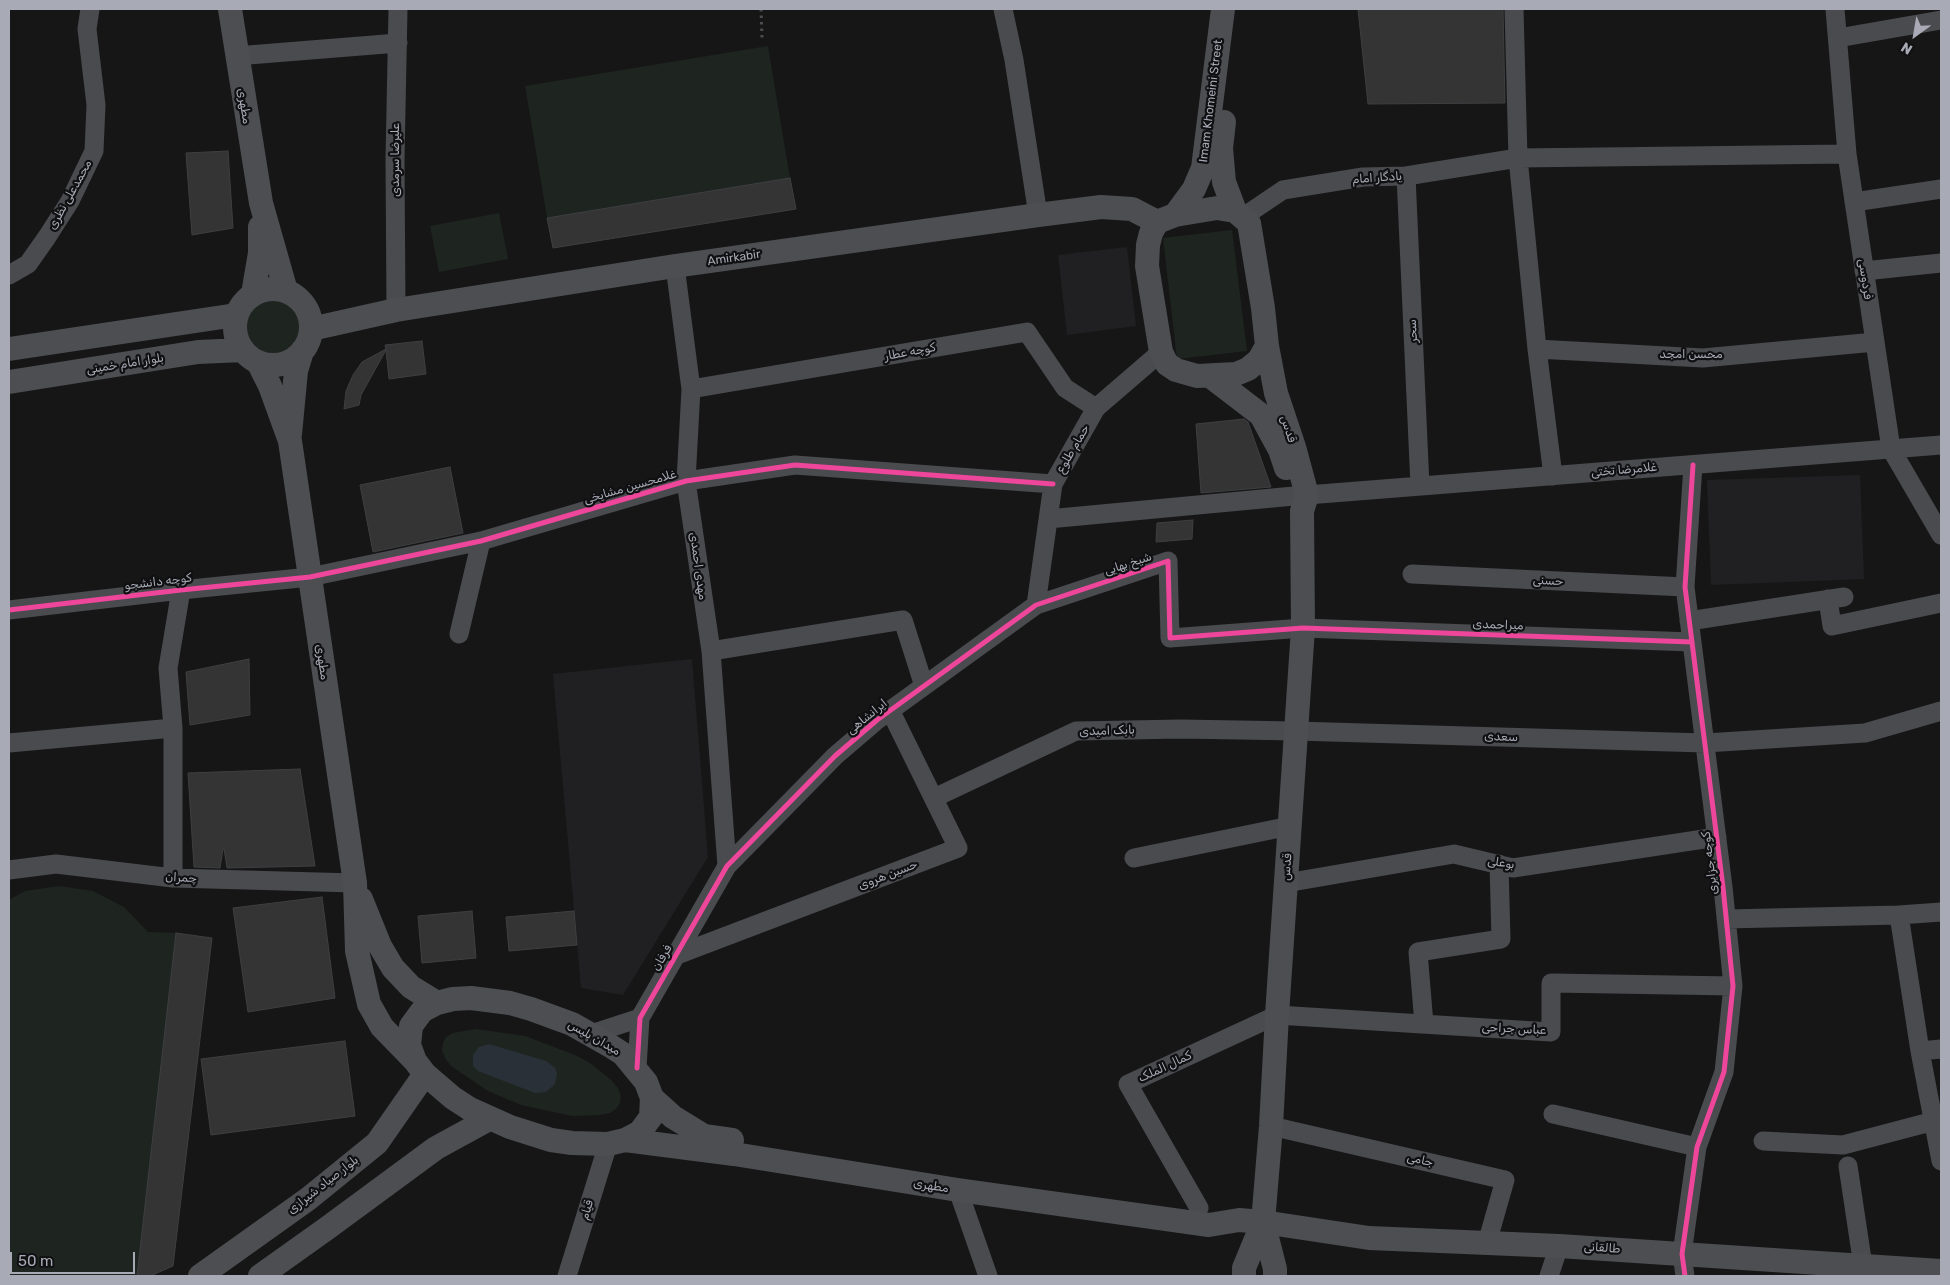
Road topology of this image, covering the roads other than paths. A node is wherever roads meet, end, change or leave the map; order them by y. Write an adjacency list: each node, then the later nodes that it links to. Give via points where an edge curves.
1 (90, 9): 25 (street, محمدعلی نظری, via 87,29 96,104 94,151 70,201 47,237 28,264)
2 (230, 9): 12 (main road, مطهری)
3 (398, 9): 11 (street, علیرضا سرمدی)
4 (1003, 9): 20 (street)
5 (1223, 9): 21 (main road, Imam Khomeini Street, via 1203,168 1194,189)
6 (1236, 9): 19 (main road, Imam Khomeini Street, via 1221,148 1224,182)
7 (1514, 9): 14 (street)
8 (1835, 9): 10 (street, فردوسی)
9 (1941, 20): 10 (street)
10 (1838, 38): 13 (street, فردوسی)
11 (398, 43): 12 (street); 28 (street, علیرضا سرمدی)
12 (236, 56): 18 (main road, مطهری)
13 (1847, 154): 14 (street, یادگار امام); 17 (street, فردوسی)
14 (1518, 158): 15 (street, یادگار امام); 34 (street)
15 (1406, 176): 19 (street, یادگار امام, via 1363,177 1283,190); 49 (street, سحر)
16 (1941, 188): 17 (street)
17 (1854, 202): 24 (street, فردوسی)
18 (261, 203): 26 (main road, مطهری); 27 (main road, مطهری, via 260,253)
19 (1239, 214): 21 (main road, via 1217,208); 32 (main road, via 1249,223 1252,232)
20 (1038, 215): 21 (main road, Amirkabir, via 1101,207); 23 (main road, Amirkabir)
21 (1166, 218): 36 (main road, via 1148,245 1147,266)
22 (1941, 263): 24 (street)
23 (675, 266): 28 (main road, Amirkabir); 40 (street, مهدی احمدی)
24 (1864, 271): 31 (street, فردوسی)
25 (9, 275)
26 (286, 291): 27 (main road, via 263,289); 30 (main road, via 305,306)
27 (253, 294): 29 (main road)
28 (396, 310): 30 (main road, Amirkabir)
29 (236, 315): 33 (main road); 37 (main road, via 237,340)
30 (311, 329): 35 (main road)
31 (1875, 342): 34 (street, محسن امجد, via 1703,358); 44 (street, فردوسی)
32 (1267, 346): 38 (main road, via 1259,360 1248,369 1236,374); 50 (main road, قدس, via 1276,393 1294,446)
33 (9, 349)
34 (1537, 349): 46 (street)
35 (302, 351): 37 (main road, via 282,364 270,365); 42 (main road, مطهری, via 296,371)
36 (1161, 352): 38 (main road, via 1167,364 1176,370); 41 (street, حمام طلوع)
37 (251, 356): 39 (main road, بلوار امام خمینی, via 198,352); 42 (main road, مطهری, via 270,386)
38 (1210, 376): 50 (main road, قدس, via 1261,415)
39 (9, 382)
40 (691, 389): 41 (street, کوچه عطار, via 1027,332 1065,388); 47 (street, مهدی احمدی)
41 (1096, 408): 48 (street, حمام طلوع)
42 (290, 441): 55 (main road, مطهری)
43 (1941, 445): 44 (street, غلامرضا تختی)
44 (1891, 449): 45 (street, غلامرضا تختی); 52 (street, فردوسی)
45 (1693, 465): 46 (street, غلامرضا تختی); 56 (street, کوچه جزایری)
46 (1553, 476): 49 (street, غلامرضا تختی)
47 (686, 481): 48 (street, غلامحسین مشایخی, via 795,465); 53 (street, غلامحسین مشایخی); 65 (street, مهدی احمدی)
48 (1052, 484): 51 (street, حمام طلوع)
49 (1420, 486): 50 (street, غلامرضا تختی)
50 (1301, 501): 51 (street, غلامرضا تختی); 62 (main road, قدس)
51 (1048, 520): 59 (street, حمام طلوع)
52 (1941, 535)
53 (481, 541): 55 (street, غلامحسین مشایخی); 63 (street)
54 (1412, 574): 56 (street, حسنی)
55 (310, 576): 57 (street, کوچه دانشجو); 81 (main road, مطهری)
56 (1685, 588): 61 (street, کوچه جزایری)
57 (181, 590): 60 (street, کوچه دانشجو); 69 (street, via 168,668)
58 (1941, 603): 61 (street, via 1832,626 1836,598)
59 (1036, 605): 62 (street, شیخ بهایی, via 1168,561 1170,638); 66 (street, ایرانشاهی)
60 (9, 610)
61 (1689, 621): 64 (street, کوچه جزایری)
62 (1303, 628): 64 (street, میراحمدی); 70 (main road, قدس)
63 (459, 634)
64 (1692, 642): 72 (street, کوچه جزایری)
65 (711, 651): 66 (street, via 903,620); 78 (street, مهدی احمدی)
66 (924, 686): 67 (street, ایرانشاهی)
67 (890, 710): 73 (street, حسین هروی); 78 (street, ایرانشاهی, via 835,756)
68 (1941, 711): 72 (street, سعدی, via 1864,733)
69 (173, 728): 71 (street); 80 (street)
70 (1296, 731): 72 (street, سعدی); 73 (street, بابک امیدی, via 1076,731); 74 (main road, قدس)
71 (9, 743)
72 (1705, 743): 75 (street, کوچه جزایری)
73 (934, 798): 86 (street, حسین هروی, via 958,848)
74 (1290, 826): 76 (street); 82 (main road, قدس)
75 (1717, 837): 77 (street, بوعلی, via 1513,868); 85 (street, کوچه جزایری)
76 (1134, 858)
77 (1499, 864): 82 (street, بوعلی, via 1454,854); 91 (street, via 1501,939 1418,952)
78 (727, 866): 86 (street, فرفان)
79 (9, 870): 80 (street, چمران, via 56,864)
80 (173, 878): 81 (street, چمران)
81 (355, 883): 88 (main road, مطهری, via 380,946 393,968 411,987); 95 (main road, مطهری, via 357,951 369,1004 382,1027)
82 (1286, 883): 89 (main road, قدس)
83 (1941, 912): 84 (street)
84 (1898, 915): 85 (street); 94 (street)
85 (1726, 919): 87 (street, کوچه جزایری)
86 (674, 956): 90 (street, فرفان)
87 (1733, 986): 91 (street, عباس جراحی, via 1552,983 1552,1032); 104 (street, کوچه جزایری, via 1724,1072)
88 (437, 1003): 92 (main road, میدان پلیس, via 471,998 510,1003 552,1016); 95 (main road, میدان پلیس, via 422,1011 411,1026 409,1045)
89 (1277, 1015): 91 (street, عباس جراحی); 101 (main road, قدس); 109 (street, کمال الملک, via 1128,1084)
90 (640, 1018): 92 (street); 96 (street, فرفان)
91 (1424, 1024)
92 (591, 1034): 96 (main road, میدان پلیس, via 623,1054)
93 (1941, 1050): 94 (street)
94 (1920, 1051): 100 (street)
95 (420, 1068): 99 (main road, via 453,1098); 108 (main road, بلوار صیاد شیرازی, via 377,1142)
96 (637, 1068): 97 (main road, میدان پلیس)
97 (652, 1098): 103 (main road, via 651,1117 640,1132); 107 (main road, مطهری, via 673,1117 704,1136)
98 (1553, 1114): 104 (street)
99 (489, 1119): 103 (main road, via 551,1140 590,1145); 112 (main road, via 436,1148)
100 (1934, 1121): 102 (street, via 1843,1146); 105 (street)
101 (1271, 1126): 111 (main road, قدس); 113 (street, جامی, via 1505,1180)
102 (1763, 1141)
103 (616, 1142): 107 (main road, مطهری); 120 (street, قیام)
104 (1697, 1148): 115 (street, کوچه جزایری)
105 (1941, 1162)
106 (1848, 1166): 116 (street)
107 (956, 1182): 109 (main road, مطهری); 110 (main road, مطهری, via 1209,1225); 121 (street)
108 (308, 1198): 112 (main road); 118 (main road, بلوار صیاد شیرازی)
109 (1199, 1208): 110 (main road, مطهری, via 1214,1209)
110 (1239, 1220): 111 (main road, مطهری)
111 (1262, 1222): 113 (main road, طالقانی, via 1369,1238); 122 (main road, via 1244,1268); 123 (main road)
112 (326, 1229): 119 (main road)
113 (1488, 1242): 114 (main road, طالقانی)
114 (1560, 1246): 115 (main road, طالقانی); 124 (street)
115 (1684, 1265): 116 (main road, طالقانی)
116 (1863, 1266): 117 (main road, طالقانی)
117 (1941, 1271)
118 (200, 1276)
119 (260, 1276)
120 (567, 1276)
121 (988, 1276)
122 (1244, 1276)
123 (1275, 1276)
124 (1549, 1276)

